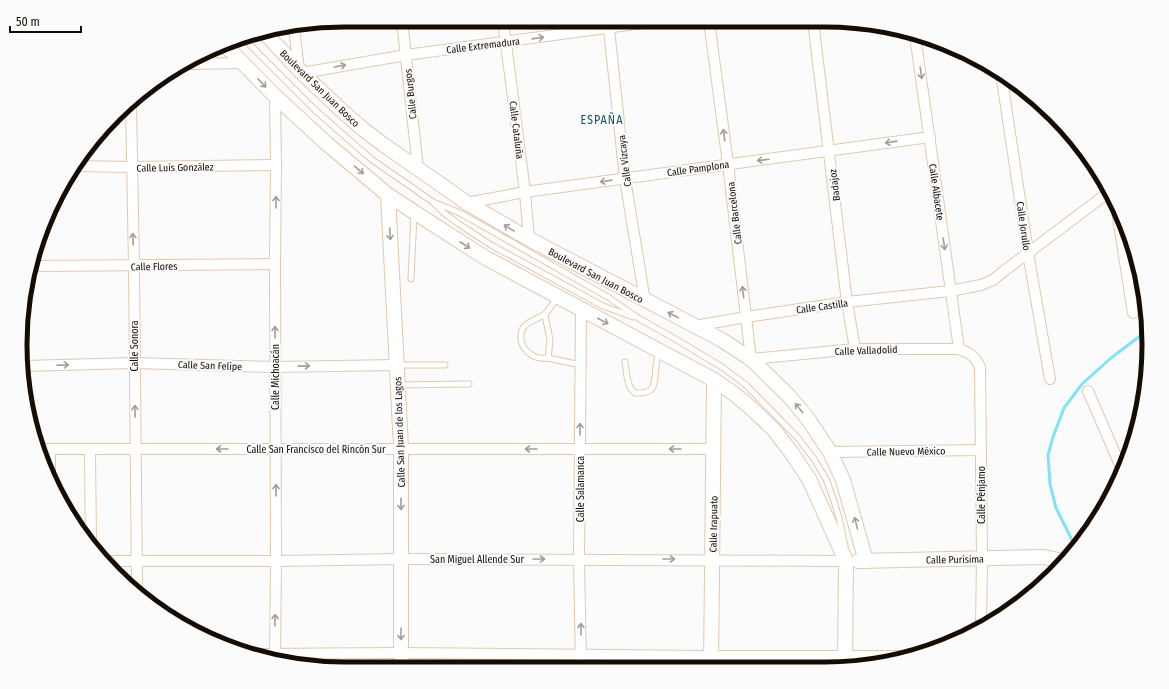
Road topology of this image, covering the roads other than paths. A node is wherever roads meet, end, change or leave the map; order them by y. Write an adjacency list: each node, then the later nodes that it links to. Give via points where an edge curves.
1 (403, 27): 13 (street, Calle Burgos)
2 (504, 27): 11 (street, Calle Cataluña)
3 (591, 27): 11 (street, Calle Extremadura, one-way to 3)
4 (608, 27): 27 (street, Calle Vizcaya)
5 (710, 27): 22 (street, Calle Barcelona, one-way to 5)
6 (814, 27): 21 (street, Badajoz)
7 (295, 31): 16 (street)
8 (268, 36): 16 (street, Boulevard San Juan Bosco)
9 (916, 41): 20 (street, Calle Albacete, one-way to 20)
10 (247, 42): 31 (lane, via 315,110 370,159)
11 (506, 42): 13 (street, Calle Extremadura); 28 (street, Calle Cataluña)
12 (229, 49): 14 (street)
13 (406, 55): 16 (street, Calle Extremadura, one-way to 13); 26 (street, Calle Burgos)
14 (242, 63): 15 (street); 18 (street, one-way to 18)
15 (197, 64)
16 (301, 71): 26 (street, Boulevard San Juan Bosco, via 340,110)
17 (1003, 83): 36 (street, Calle Jorullo)
18 (275, 96): 23 (street, Calle Michoacán); 29 (street, one-way to 29)
19 (131, 110): 25 (street, Calle Sonora)
20 (930, 137): 21 (street, Calle Pamplona, one-way to 21); 41 (street, Calle Albacete, one-way to 41)
21 (830, 151): 22 (street, Calle Pamplona, one-way to 22); 44 (street, Badajoz)
22 (728, 164): 27 (street, Calle Pamplona); 48 (street, Calle Barcelona, one-way to 22)
23 (276, 165): 25 (street, Calle Luis González); 37 (street, Calle Michoacán, one-way to 23)
24 (82, 166): 25 (street, Calle Luis González)
25 (131, 167): 39 (street, Calle Sonora, one-way to 25)
26 (418, 169): 32 (street, Boulevard San Juan Bosco)
27 (625, 179): 28 (street, Calle Pamplona, one-way to 28); 43 (street, Calle Vizcaya)
28 (525, 192): 32 (street, Calle Pamplona); 35 (street, Calle Cataluña)
29 (388, 195): 33 (street); 59 (street, Calle San Juan de los Lagos, one-way to 59)
30 (1104, 196): 36 (street, Calle Castilla)
31 (433, 202): 49 (lane, via 460,213 608,297); 49 (lane, via 459,224 491,245 603,306)
32 (467, 203): 35 (street, Boulevard San Juan Bosco, one-way to 32)
33 (414, 212): 40 (lane); 42 (street, one-way to 42, via 484,257)
34 (1119, 227): 46 (street)
35 (529, 240): 43 (street, Boulevard San Juan Bosco)
36 (1028, 253): 41 (street, Calle Castilla, via 993,280); 64 (street, Calle Jorullo)
37 (275, 264): 39 (street, Calle Flores); 63 (street, Calle Michoacán, one-way to 37)
38 (37, 266): 39 (street, Calle Flores)
39 (134, 266): 58 (street, Calle Sonora)
40 (411, 279)
41 (950, 291): 44 (street, Calle Castilla); 52 (street, Calle Albacete)
42 (558, 296): 45 (street); 47 (lane)
43 (645, 301): 50 (street, Boulevard San Juan Bosco, one-way to 43)
44 (847, 302): 48 (street, Calle Castilla); 51 (street, Badajoz)
45 (581, 309): 53 (street, one-way to 53); 60 (street, Calle Salamanca)
46 (1133, 313)
47 (545, 315): 54 (lane, via 550,340); 54 (lane, via 526,325 522,330 521,340 523,347 530,354 541,359)
48 (746, 317): 50 (street, Calle Castilla); 55 (street, Calle Barcelona)
49 (638, 318): 90 (lane, via 722,367 746,385 798,438 826,479 845,542)
50 (695, 326): 55 (street, Boulevard San Juan Bosco)
51 (855, 349): 52 (street, Calle Valladolid); 55 (street, Calle Valladolid)
52 (959, 349): 56 (street, Calle Valladolid, via 972,354)
53 (660, 350): 57 (lane, via 654,386 646,392 632,391); 65 (street)
54 (548, 358): 60 (lane)
55 (751, 359): 78 (street, Boulevard San Juan Bosco, one-way to 55, via 789,396)
56 (978, 361): 77 (street, Calle Pénjamo)
57 (625, 362)
58 (134, 363): 61 (street, Calle San Felipe, one-way to 58); 63 (street, Calle San Felipe); 75 (street, Calle Sonora, one-way to 58)
59 (397, 365): 62 (lane); 63 (street, Calle San Felipe, one-way to 59); 67 (street, Calle San Juan de los Lagos)
60 (581, 365): 76 (street, Calle Salamanca, one-way to 60)
61 (28, 366)
62 (445, 366)
63 (275, 367): 72 (street, Calle Michoacán)
64 (1050, 379)
65 (714, 380): 73 (street, Calle Irapuato); 90 (street, via 750,407 774,430 791,452 809,480)
66 (469, 384): 67 (lane)
67 (398, 385): 69 (street, Calle San Juan de los Lagos)
68 (1088, 391): 80 (street)
69 (401, 448): 72 (street, Calle San Francisco del Rincón Sur); 76 (street, Calle San Francisco del Rincón Sur, one-way to 69); 83 (street, Calle San Juan de los Lagos, one-way to 83)
70 (45, 449): 71 (street, Calle San Francisco del Rincón Sur)
71 (50, 449): 74 (street, Calle San Francisco del Rincón Sur); 79 (street)
72 (275, 449): 75 (street, Calle San Francisco del Rincón Sur, one-way to 75); 89 (street, Calle Michoacán, one-way to 72)
73 (714, 449): 76 (street, Calle San Francisco del Rincón Sur, one-way to 76); 85 (street, Calle Irapuato)
74 (90, 450): 75 (street, Calle San Francisco del Rincón Sur); 81 (street)
75 (135, 450): 88 (street, Calle Sonora)
76 (580, 450): 84 (street, Calle Salamanca)
77 (981, 450): 78 (street, Calle Nuevo México); 82 (street, Calle Pénjamo)
78 (830, 452): 91 (street, Boulevard San Juan Bosco, one-way to 78, via 843,480)
79 (50, 463)
80 (1119, 463)
81 (91, 535)
82 (982, 558): 86 (street, Calle Purísima, via 1044,557); 91 (street, Calle Purísima); 93 (street, Calle Pénjamo)
83 (402, 559): 84 (street, San Miguel Allende Sur, one-way to 84); 89 (street, San Miguel Allende Sur); 96 (street, Calle San Juan de los Lagos, one-way to 96)
84 (580, 559): 85 (street, San Miguel Allende Sur, one-way to 85); 97 (street, Calle Salamanca, one-way to 84)
85 (713, 559): 90 (street, San Miguel Allende Sur); 103 (street, Calle Irapuato)
86 (1058, 560)
87 (113, 561): 88 (street, San Miguel Allende Sur)
88 (137, 561): 89 (street, San Miguel Allende Sur); 92 (street, Calle Sonora)
89 (276, 561): 94 (street, Calle Michoacán, one-way to 89)
90 (846, 561): 91 (street, Calle Purísima); 100 (street)
91 (866, 561)
92 (137, 585)
93 (981, 620)
94 (275, 654)
95 (319, 654): 96 (street); 98 (street); 99 (street)
96 (401, 654): 97 (street); 101 (street, Calle San Juan de los Lagos)
97 (581, 654): 102 (street, Calle Salamanca); 103 (street)
98 (282, 656)
99 (319, 661)
100 (845, 661)
101 (402, 662)
102 (581, 662)
103 (710, 662): 104 (street)
104 (824, 662)

